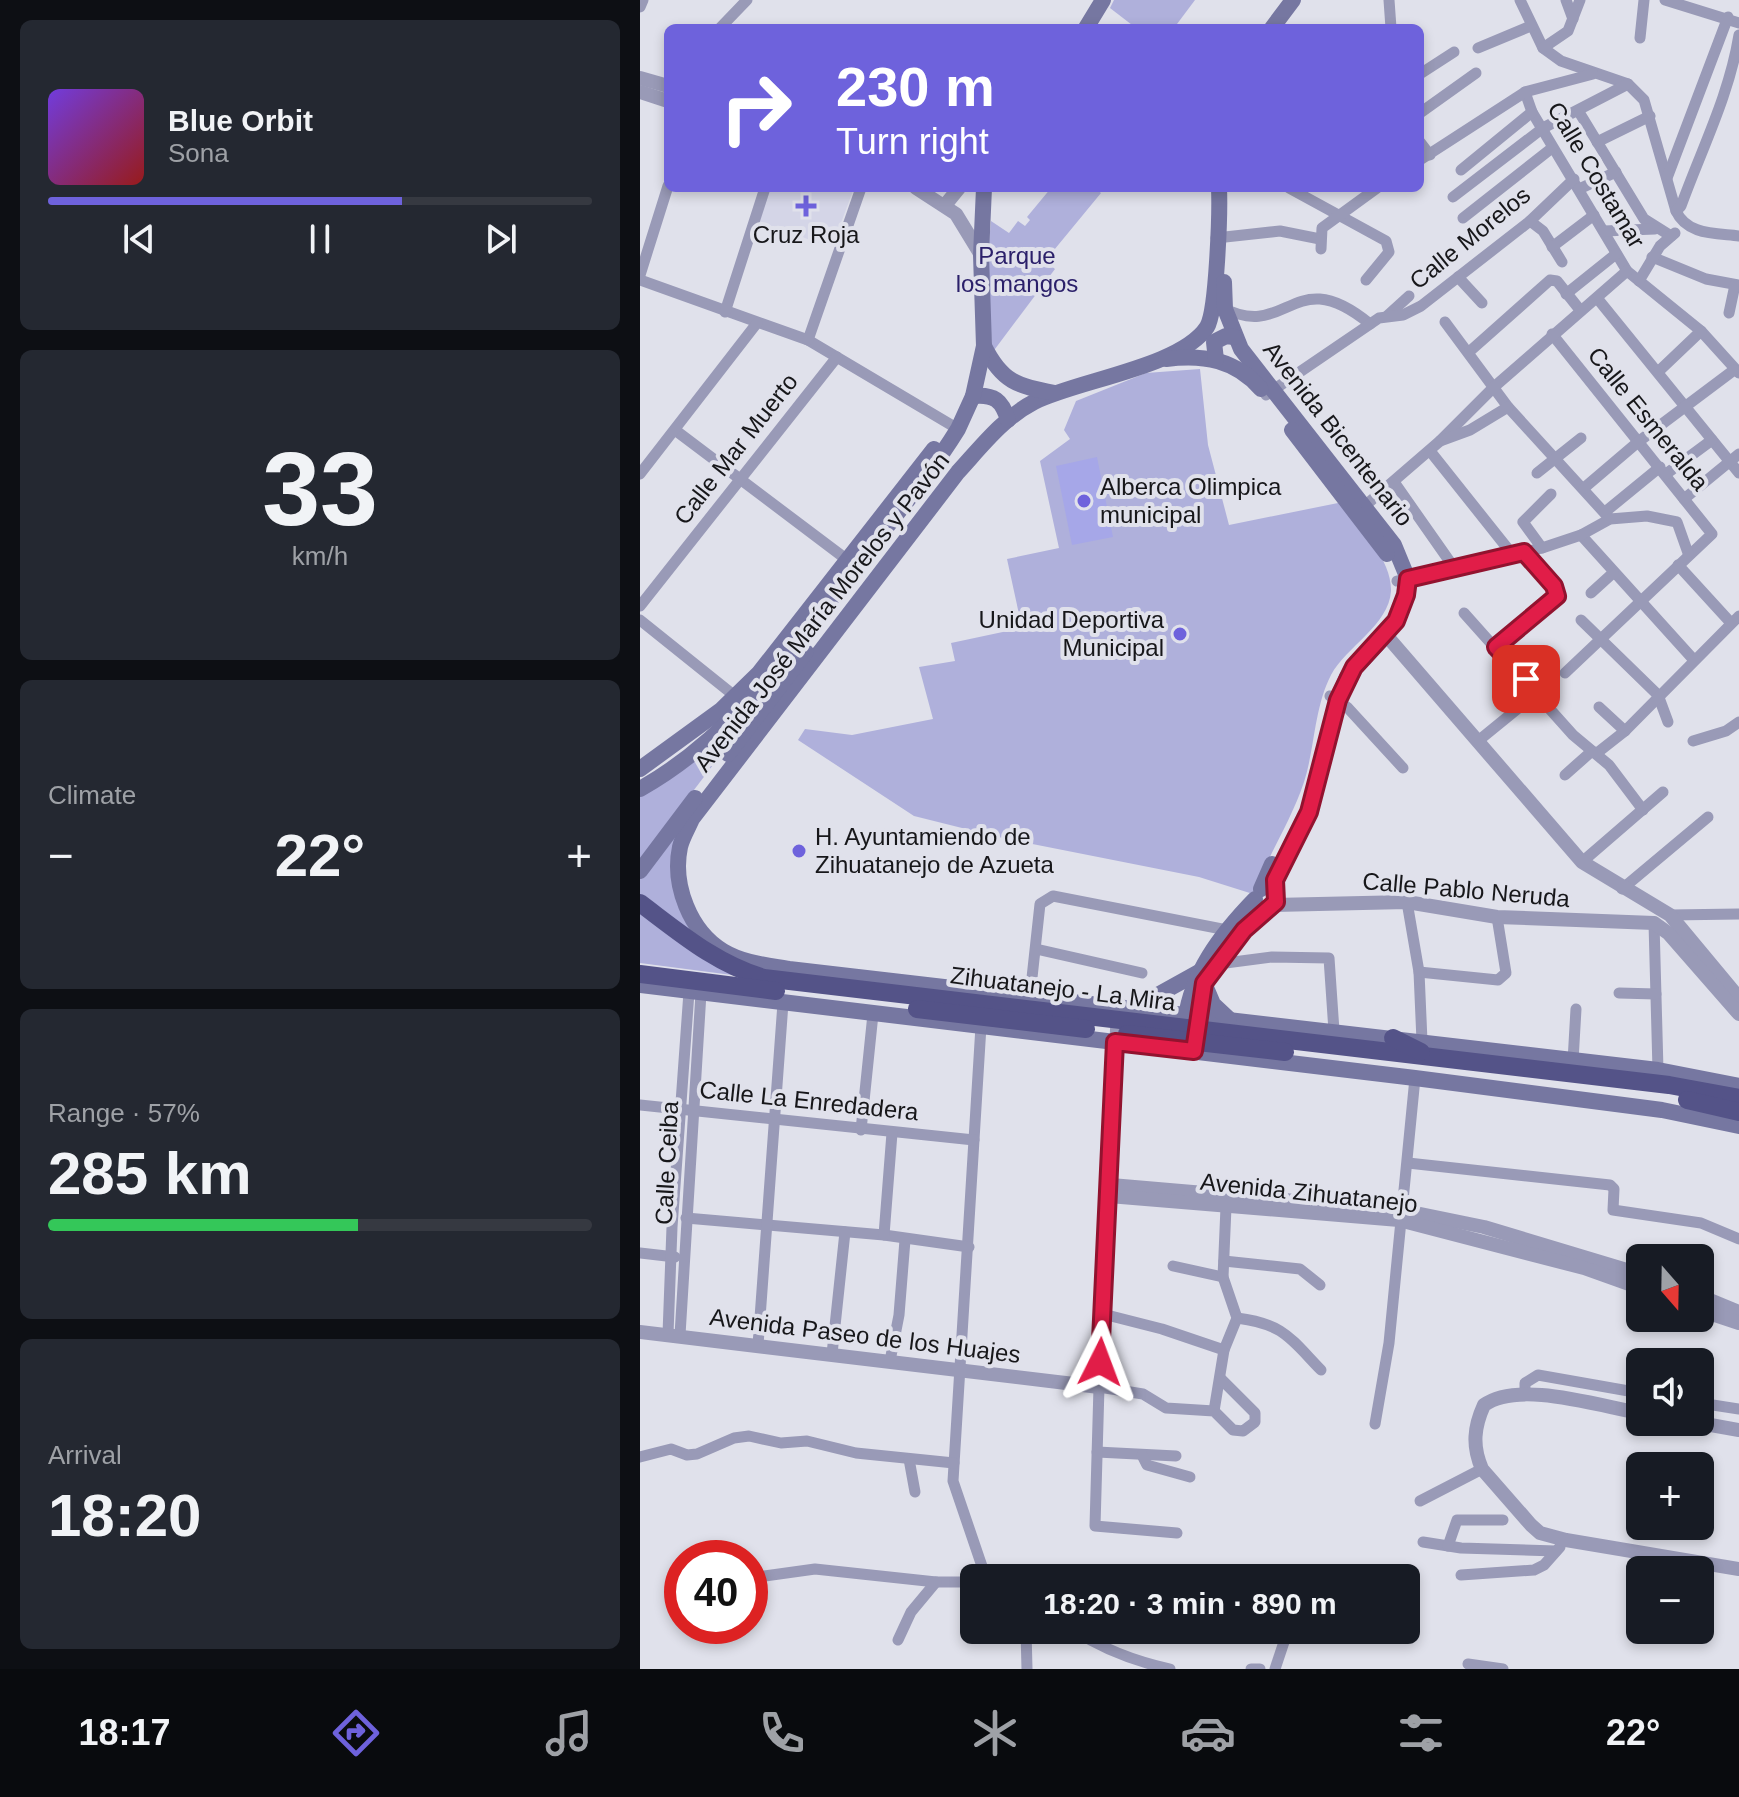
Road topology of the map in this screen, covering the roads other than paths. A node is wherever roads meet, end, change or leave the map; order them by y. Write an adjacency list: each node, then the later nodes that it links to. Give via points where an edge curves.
1 (643, 0): 12 (street)
2 (747, 0): 16 (street)
3 (1103, 0): 17 (main road)
4 (1293, 0): 18 (main road)
5 (1389, 0): 19 (street)
6 (1520, 0): 20 (street)
7 (1566, 0): 14 (street)
8 (1580, 0): 14 (street)
9 (1644, 0): 22 (street)
10 (1665, 0): 13 (street)
11 (1714, 0): 13 (street)
12 (640, 7)
13 (1715, 14): 15 (street)
14 (1573, 19): 24 (street, via 1559,39)
15 (1735, 21): 45 (street)
16 (724, 24)
17 (1088, 24)
18 (1276, 24)
19 (1391, 24)
20 (1531, 26): 23 (street); 24 (street)
21 (1739, 35): 58 (street, via 1725,100)
22 (1640, 38)
23 (1478, 48)
24 (1543, 48): 28 (street, via 1561,61)
25 (1454, 52): 26 (street)
26 (1424, 71)
27 (1476, 73): 35 (street)
28 (1597, 73): 30 (street); 33 (street)
29 (640, 78): 31 (street)
30 (1628, 84): 37 (street); 38 (street, via 1644,100)
31 (664, 85)
32 (640, 92): 34 (street)
33 (1525, 92): 36 (street, Calle Costamar); 42 (street)
34 (664, 100)
35 (1424, 110)
36 (1532, 112): 39 (street, Calle Costamar); 43 (street)
37 (1579, 112): 39 (street); 40 (street)
38 (1650, 116): 40 (street); 45 (street)
39 (1543, 128): 41 (street, Calle Costamar); 56 (street)
40 (1597, 142): 44 (street)
41 (1552, 148): 46 (street, Calle Costamar); 61 (street)
42 (1425, 158)
43 (1461, 170)
44 (1616, 172): 46 (street, Calle Morelos); 64 (street, via 1644,219)
45 (1667, 180): 58 (street)
46 (1576, 184): 59 (street, Calle Costamar); 62 (street, Calle Morelos)
47 (666, 192): 76 (street)
48 (764, 192): 86 (street)
49 (860, 192): 94 (street)
50 (924, 192): 57 (street)
51 (956, 192): 57 (street)
52 (984, 192): 71 (main road)
53 (1219, 192): 66 (main road)
54 (1296, 192): 60 (street)
55 (1371, 192): 60 (street)
56 (1453, 197)
57 (946, 204): 71 (street)
58 (1676, 211): 63 (street)
59 (1594, 215): 65 (street, Calle Costamar); 69 (street)
60 (1337, 217): 66 (street, via 1322,228 1320,244 1280,231); 77 (street, via 1389,246)
61 (1463, 218)
62 (1530, 221): 69 (street); 75 (street, Calle Morelos)
63 (1686, 227): 67 (street); 68 (street)
64 (1656, 229): 65 (street); 67 (street)
65 (1604, 231): 70 (street, Calle Costamar)
66 (1220, 234): 84 (main road, Avenida Bicentenario)
67 (1671, 236): 72 (street)
68 (1739, 236)
69 (1552, 247): 73 (street)
70 (1616, 254): 74 (street, Calle Costamar); 80 (street)
71 (981, 255): 96 (main road)
72 (1652, 257): 78 (street); 79 (street, via 1706,279)
73 (1562, 262)
74 (1627, 271): 78 (street, Calle Costamar); 82 (street)
75 (1458, 277): 83 (street); 88 (street, Calle Morelos, via 1412,312)
76 (640, 278): 86 (street)
77 (1366, 280)
78 (1639, 281): 92 (street, Calle Costamar)
79 (1737, 285): 87 (street)
80 (1566, 294): 85 (street); 97 (street, via 1550,280)
81 (1409, 296): 88 (street)
82 (1597, 298): 85 (street); 103 (street)
83 (1482, 303)
84 (1219, 306): 91 (street, via 1262,318 1318,296 1343,304); 95 (main road, Avenida Bicentenario); 100 (main road, Avenida José María Morelos y Pavón, via 1199,335)
85 (1580, 310): 93 (street)
86 (725, 312): 90 (street)
87 (1729, 313)
88 (1387, 316): 91 (street, Calle Morelos)
89 (1445, 322): 97 (street)
90 (757, 323): 94 (street); 112 (street)
91 (1370, 324): 105 (street, Calle Morelos)
92 (1701, 331): 102 (street, Calle Costamar); 103 (street)
93 (1552, 334): 104 (street); 116 (street, Calle Esmeralda)
94 (808, 340): 98 (street)
95 (1238, 343): 101 (main road, via 1237,358); 101 (main road, via 1226,336 1214,342); 105 (main road, Avenida Bicentenario)
96 (984, 346): 106 (main road, via 1006,378); 107 (main road)
97 (1469, 352): 104 (street)
98 (837, 357): 111 (street); 124 (street, Calle Mar Muerto)
99 (1739, 357): 102 (street)
100 (1161, 360): 101 (main road); 106 (main road, Avenida José María Morelos y Pavón)
101 (1222, 361): 105 (main road, Avenida Bicentenario)
102 (1733, 368): 108 (street)
103 (1659, 371): 108 (street)
104 (1494, 387): 109 (street); 115 (street)
105 (1270, 392): 129 (main road, Avenida Bicentenario)
106 (1055, 393): 110 (main road, Avenida José María Morelos y Pavón)
107 (973, 396): 110 (main road, via 995,397); 111 (main road, Avenida José María Morelos y Pavón)
108 (1687, 406): 114 (street); 116 (street)
109 (1508, 407): 115 (street); 118 (street)
110 (1008, 420): 156 (main road, Avenida José María Morelos y Pavón)
111 (954, 428): 135 (main road, Avenida José María Morelos y Pavón); 147 (main road, Avenida José María Morelos y Pavón)
112 (675, 430): 123 (street); 124 (street)
113 (1581, 438): 118 (street)
114 (1712, 440): 119 (street); 120 (street)
115 (1440, 441): 117 (street)
116 (1638, 442): 120 (street, Calle Esmeralda); 126 (street)
117 (1430, 451): 125 (street); 133 (street)
118 (1556, 457): 121 (street); 126 (street)
119 (1734, 458): 122 (street); 128 (street)
120 (1663, 470): 128 (street, Calle Esmeralda); 130 (street)
121 (1537, 473)
122 (1739, 473)
123 (640, 474)
124 (740, 478): 135 (street); 142 (street, Calle Mar Muerto)
125 (1394, 482): 129 (street); 137 (street)
126 (1584, 488): 130 (street)
127 (1551, 494): 132 (street, via 1523,522)
128 (1684, 499): 134 (street, Calle Esmeralda, via 1711,530 1710,537)
129 (1360, 510): 139 (main road, Avenida Bicentenario, via 1394,545)
130 (1607, 516): 131 (street); 134 (street, via 1677,522)
131 (1581, 535): 132 (street); 138 (street)
132 (1542, 548): 133 (street)
133 (1518, 553): 137 (street); 150 (street, via 1557,590 1551,602)
134 (1688, 553): 136 (street)
135 (846, 559): 147 (main road, Avenida José María Morelos y Pavón)
136 (1678, 565): 141 (street); 146 (street)
137 (1455, 569): 139 (street)
138 (1613, 573): 140 (street); 141 (street)
139 (1402, 580): 148 (main road, via 1402,609); 155 (main road, via 1379,627 1343,667)
140 (1591, 593)
141 (1639, 600): 149 (street); 151 (street)
142 (640, 606)
143 (1464, 613): 150 (street)
144 (640, 620): 156 (street)
145 (1581, 620): 149 (street)
146 (1735, 620): 151 (street)
147 (807, 622): 156 (main road, Avenida José María Morelos y Pavón)
148 (1386, 635): 155 (main road, via 1354,667); 161 (street)
149 (1600, 638): 152 (street); 154 (street)
150 (1496, 647): 153 (street)
151 (1693, 659): 154 (street)
152 (1565, 673)
153 (1538, 692): 161 (street); 163 (street)
154 (1658, 695): 158 (street); 160 (street)
155 (1334, 698): 164 (street); 174 (main road, via 1304,810)
156 (754, 707): 165 (main road); 167 (main road); 172 (main road, Avenida José María Morelos y Pavón); 189 (main road, Avenida José María Morelos y Pavón, via 680,846 678,870 691,917 722,951 747,962)
157 (1599, 707): 160 (street)
158 (1668, 722)
159 (1739, 722): 162 (street)
160 (1625, 731): 163 (street)
161 (1478, 741): 171 (street)
162 (1693, 741)
163 (1594, 752): 166 (street); 169 (street)
164 (1403, 768)
165 (640, 769)
166 (1565, 775)
167 (640, 789)
168 (1663, 792): 169 (street)
169 (1643, 810): 171 (street)
170 (1708, 817): 173 (street)
171 (1582, 862): 173 (street)
172 (640, 871)
173 (1622, 889): 175 (street)
174 (1266, 898): 176 (street, Calle Pablo Neruda); 183 (main road); 185 (main road)
175 (1646, 901): 179 (street); 181 (street, via 1640,915)
176 (1407, 902): 180 (street, Calle Pablo Neruda); 186 (street)
177 (640, 903): 192 (highway, Zihuatanejo - La Mira, via 737,970)
178 (1739, 914): 179 (street)
179 (1670, 915): 191 (street)
180 (1497, 917): 181 (street, Calle Pablo Neruda); 186 (street, via 1503,977)
181 (1626, 922): 182 (street, Calle Pablo Neruda)
182 (1654, 923): 191 (street); 196 (street)
183 (1227, 930): 184 (street, via 1053,896 1040,904); 190 (main road)
184 (1036, 949): 187 (street); 197 (street)
185 (1218, 964): 190 (main road); 207 (street, via 1272,957 1329,958)
186 (1419, 972): 210 (street)
187 (1142, 973)
188 (640, 974): 206 (highway, Zihuatanejo - La Mira)
189 (843, 975): 192 (highway); 197 (main road, Avenida José María Morelos y Pavón)
190 (1202, 977): 203 (main road, via 1213,1004); 204 (main road); 208 (main road)
191 (1726, 981): 198 (street); 202 (street)
192 (813, 984): 204 (highway, Zihuatanejo - La Mira)
193 (640, 985): 194 (main road)
194 (695, 993): 199 (main road); 217 (street, Calle Ceiba)
195 (1619, 993): 196 (street)
196 (1656, 994): 212 (street)
197 (1030, 996): 204 (main road, Avenida José María Morelos y Pavón)
198 (1739, 998)
199 (783, 1003): 201 (main road); 219 (street)
200 (1576, 1009): 211 (street)
201 (873, 1014): 205 (main road); 221 (street)
202 (1739, 1014)
203 (1229, 1019): 207 (main road); 208 (main road)
204 (1120, 1022): 206 (highway, Zihuatanejo - La Mira); 208 (highway, Zihuatanejo - La Mira); 208 (main road, Avenida José María Morelos y Pavón); 225 (street)
205 (981, 1026): 206 (main road); 223 (street)
206 (1035, 1028)
207 (1334, 1031): 209 (main road)
208 (1190, 1033): 210 (highway, Zihuatanejo - La Mira); 213 (main road); 218 (highway, Zihuatanejo - La Mira, via 1641,1093)
209 (1393, 1038): 210 (highway)
210 (1426, 1049): 211 (main road); 215 (highway, Zihuatanejo - La Mira)
211 (1573, 1061): 212 (main road)
212 (1658, 1070): 214 (main road)
213 (1415, 1078): 220 (main road, via 1662,1110); 224 (street)
214 (1739, 1086)
215 (1739, 1098)
216 (640, 1105): 217 (street, Calle La Enredadera)
217 (686, 1111): 219 (street, Calle La Enredadera); 228 (street, Calle Ceiba); 236 (street, Calle Ceiba)
218 (1739, 1112)
219 (776, 1119): 221 (street, Calle La Enredadera); 229 (street)
220 (1739, 1126)
221 (861, 1130): 222 (street, Calle La Enredadera)
222 (892, 1133): 223 (street, Calle La Enredadera); 231 (street)
223 (974, 1140): 234 (street)
224 (1408, 1163): 227 (street); 232 (street, via 1613,1186 1612,1207 1617,1211 1701,1223)
225 (1110, 1191): 226 (street, Avenida Zihuatanejo); 227 (street, Avenida Zihuatanejo); 245 (street)
226 (1226, 1207): 227 (street, Avenida Zihuatanejo); 237 (street)
227 (1400, 1215): 239 (street, Avenida Zihuatanejo, via 1484,1227); 241 (street, Avenida Zihuatanejo); 264 (street, via 1389,1343)
228 (686, 1218): 229 (street); 236 (street, Calle Ceiba)
229 (769, 1225): 230 (street); 250 (street)
230 (845, 1232): 231 (street); 252 (street)
231 (884, 1235): 233 (street)
232 (1739, 1239)
233 (905, 1240): 234 (street); 253 (street)
234 (969, 1247): 255 (street)
235 (640, 1253): 236 (street)
236 (676, 1258): 249 (street, Calle Ceiba)
237 (1224, 1261): 240 (street); 242 (street, via 1292,1267)
238 (1173, 1266): 240 (street)
239 (1626, 1270)
240 (1223, 1277): 246 (street)
241 (1626, 1283)
242 (1320, 1285)
243 (1714, 1304): 247 (street)
244 (1714, 1313): 247 (street)
245 (1103, 1314): 251 (street); 257 (street)
246 (1237, 1318): 251 (street); 254 (street, via 1269,1322)
247 (1738, 1318)
248 (640, 1332): 249 (street, Avenida Paseo de los Huajes)
249 (674, 1334): 250 (street, Avenida Paseo de los Huajes)
250 (758, 1345): 252 (street, Avenida Paseo de los Huajes)
251 (1224, 1350): 256 (street)
252 (832, 1354): 253 (street, Avenida Paseo de los Huajes)
253 (890, 1361): 255 (street, Avenida Paseo de los Huajes)
254 (1321, 1370)
255 (958, 1371): 257 (street, Avenida Paseo de los Huajes); 272 (street)
256 (1221, 1379): 262 (street); 262 (street, Avenida Paseo de los Huajes, via 1255,1422 1238,1432)
257 (1099, 1387): 262 (street, Avenida Paseo de los Huajes, via 1143,1394 1166,1408); 267 (street)
258 (1626, 1391): 259 (street, via 1538,1375 1525,1383)
259 (1525, 1393): 263 (street); 273 (street, via 1503,1395 1484,1405 1475,1434)
260 (1714, 1405): 261 (street)
261 (1739, 1409)
262 (1214, 1411)
263 (1626, 1411)
264 (1375, 1424)
265 (1714, 1426): 266 (street)
266 (1739, 1430)
267 (1097, 1452): 268 (street); 278 (street, via 1095,1526)
268 (1142, 1455): 269 (street); 274 (street, via 1147,1465)
269 (1176, 1456)
270 (640, 1457): 271 (street, via 671,1449 697,1454 749,1436)
271 (909, 1459): 272 (street); 275 (street)
272 (954, 1463): 282 (street, via 958,1501)
273 (1482, 1469): 276 (street); 280 (street, via 1531,1525)
274 (1190, 1477)
275 (915, 1492)
276 (1420, 1501)
277 (1503, 1520): 281 (street, via 1457,1520)
278 (1177, 1533)
279 (1423, 1542): 281 (street)
280 (1561, 1545): 281 (street); 283 (street); 284 (street, via 1540,1568)
281 (1448, 1546)
282 (981, 1564)
283 (1739, 1569)
284 (1461, 1575)
285 (768, 1576): 286 (street, via 815,1569)
286 (936, 1582): 287 (street); 288 (street, via 911,1612)
287 (960, 1582)
288 (898, 1640)
289 (1026, 1644): 293 (street)
290 (1095, 1644): 294 (street)
291 (1283, 1644): 297 (street)
292 (1468, 1664): 298 (street)
293 (1027, 1669)
294 (1170, 1669)
295 (1251, 1669): 296 (street)
296 (1260, 1669)
297 (1275, 1669)
298 (1503, 1669)

